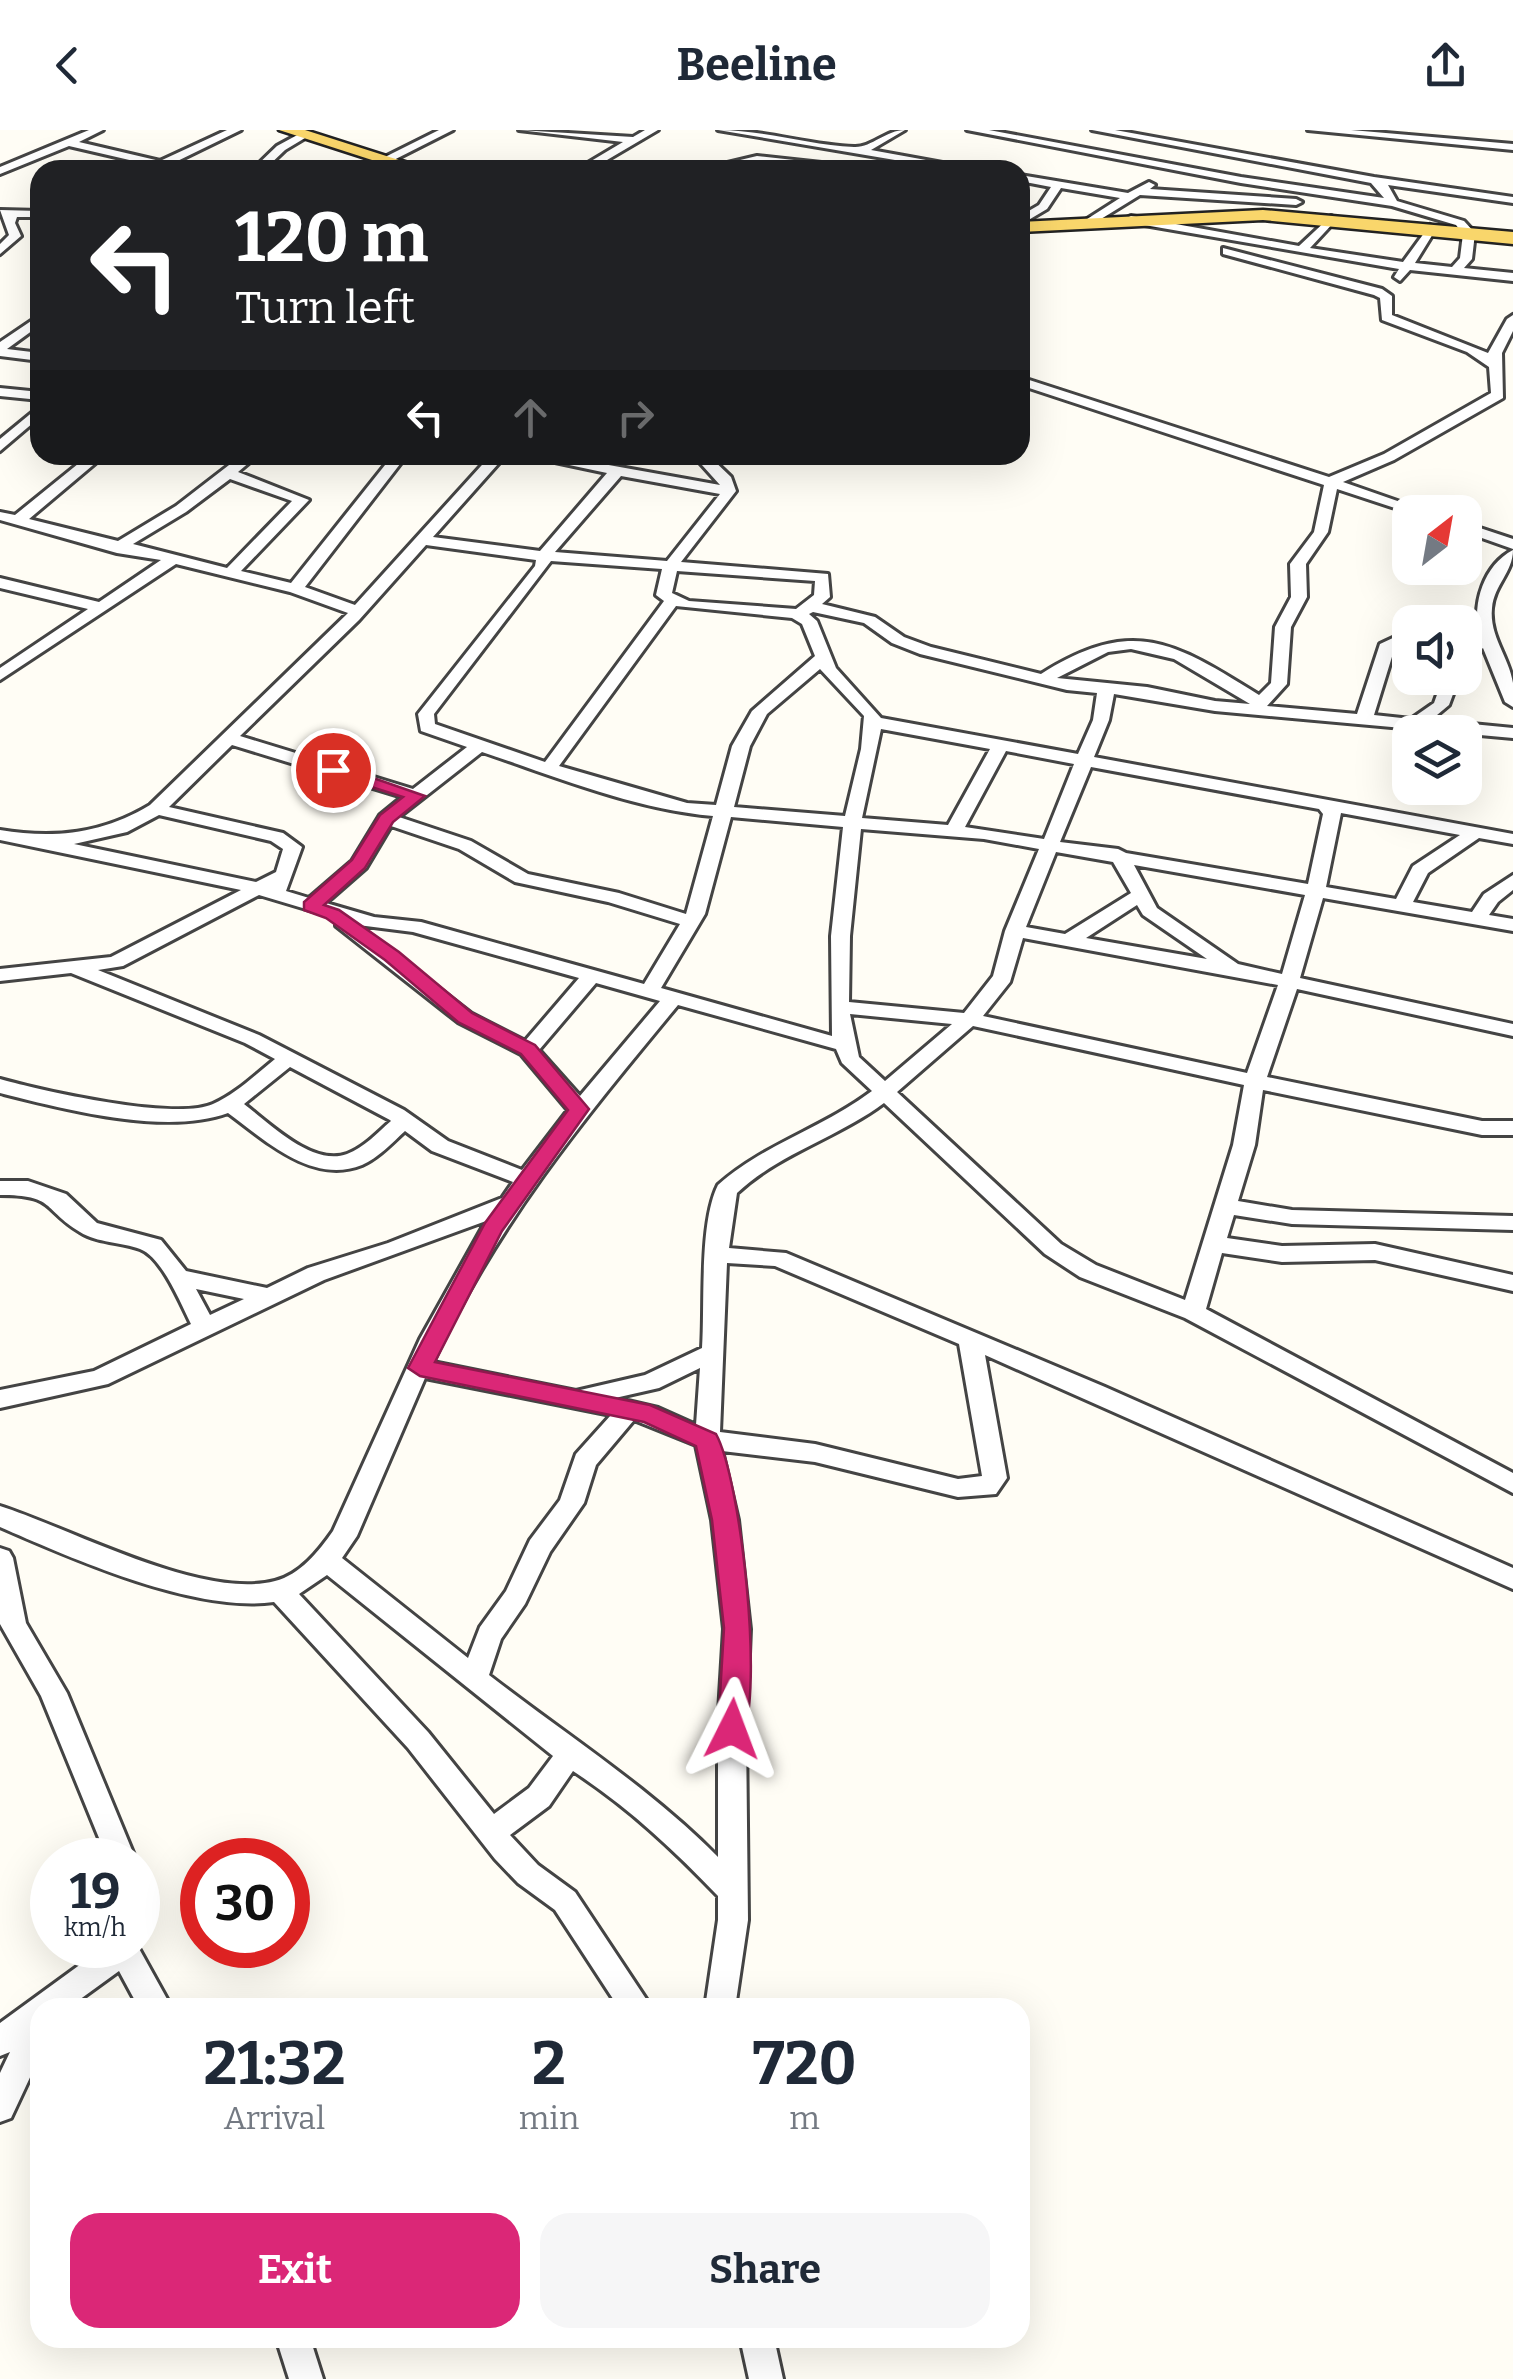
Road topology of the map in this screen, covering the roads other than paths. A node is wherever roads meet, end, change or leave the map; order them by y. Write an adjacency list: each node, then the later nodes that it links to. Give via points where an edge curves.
1 (98, 130): 14 (street)
2 (236, 130): 19 (street)
3 (448, 130): 21 (street)
4 (524, 130): 13 (street)
5 (653, 130): 13 (street)
6 (724, 130): 17 (street)
7 (900, 130): 17 (street)
8 (972, 130): 25 (street)
9 (1096, 130): 16 (street)
10 (1314, 130): 15 (street)
11 (296, 132): 20 (street); 21 (main road)
12 (1214, 133): 16 (street)
13 (634, 140): 22 (street)
14 (63, 142): 18 (street); 26 (street)
15 (1513, 147)
16 (1193, 148): 25 (street, via 1167,166); 29 (street)
17 (862, 151): 23 (street); 24 (street)
18 (129, 160)
19 (170, 160)
20 (269, 160)
21 (388, 160)
22 (599, 160)
23 (850, 160)
24 (916, 160)
25 (1172, 168): 33 (street); 35 (street)
26 (0, 171)
27 (1085, 174): 31 (street)
28 (1030, 180): 30 (street)
29 (1374, 180): 32 (street); 35 (street)
30 (1058, 184): 31 (street); 37 (street, via 1044,207)
31 (1076, 187): 33 (street)
32 (1438, 193): 34 (street); 35 (street)
33 (1136, 195): 35 (street); 41 (street); 42 (street)
34 (1513, 200)
35 (1395, 202): 44 (street, via 1460,223)
36 (30, 215): 38 (street)
37 (1030, 215)
38 (5, 217): 46 (street, via 16,236)
39 (1030, 219): 42 (main road)
40 (1331, 219): 41 (main road); 43 (main road); 47 (street)
41 (1167, 220): 42 (main road); 47 (street, via 1194,232); 51 (street, via 1235,254)
42 (1088, 223)
43 (1430, 229): 44 (main road); 48 (street)
44 (1469, 233): 45 (main road); 49 (street, via 1466,259)
45 (1513, 238)
46 (0, 250)
47 (1300, 251): 48 (street)
48 (1408, 267): 49 (street); 51 (street)
49 (1456, 270): 50 (street)
50 (1513, 277)
51 (1386, 296): 56 (street, via 1386,317 1394,323)
52 (1513, 319): 56 (street)
53 (30, 327): 54 (street)
54 (0, 350): 55 (street)
55 (30, 354)
56 (1494, 361): 57 (street); 61 (street)
57 (1513, 361)
58 (1030, 384): 72 (street)
59 (0, 392): 60 (street)
60 (30, 395)
61 (1506, 398): 72 (street)
62 (30, 419): 63 (street)
63 (0, 447)
64 (84, 465): 75 (street)
65 (235, 465): 71 (street)
66 (392, 465): 86 (street)
67 (490, 465): 77 (street)
68 (584, 465): 70 (street)
69 (710, 465): 73 (street)
70 (617, 471): 73 (street); 81 (street)
71 (225, 472): 79 (street, via 181,509); 84 (street, via 302,500)
72 (1332, 481): 74 (street); 102 (street, via 1322,532 1298,564 1299,596 1283,627 1278,684)
73 (729, 491): 83 (street, via 680,546)
74 (1392, 502)
75 (7, 519): 79 (street)
76 (1482, 533): 78 (street)
77 (420, 540): 81 (street); 89 (street)
78 (1513, 544)
79 (116, 548): 82 (street)
80 (1513, 555): 91 (street, via 1492,578)
81 (544, 556): 83 (street); 110 (street, via 502,622 424,719 427,727)
82 (170, 561): 84 (street); 88 (street)
83 (671, 566): 87 (street, via 664,595); 90 (street, via 813,573 823,577 822,597)
84 (229, 574): 86 (street)
85 (0, 584): 88 (street)
86 (294, 589): 89 (street)
87 (672, 601): 90 (street); 113 (street)
88 (100, 607): 97 (street)
89 (355, 610): 109 (street)
90 (805, 610): 95 (street); 98 (street, via 869,620 926,651)
91 (1482, 616)
92 (1392, 642): 104 (street)
93 (1482, 648): 94 (street)
94 (1513, 654)
95 (824, 657): 105 (street); 117 (street, via 760,711 741,746)
96 (1482, 657): 101 (street)
97 (3, 670)
98 (1044, 679): 99 (street); 102 (street, via 1082,655 1144,642 1184,657)
99 (1106, 688): 102 (street); 112 (street, via 1107,703)
100 (1445, 695): 103 (street)
101 (1513, 701)
102 (1258, 706): 104 (street)
103 (1428, 715)
104 (1364, 719): 106 (street)
105 (873, 722): 111 (street); 119 (street)
106 (1392, 722)
107 (1482, 729): 108 (street)
108 (1513, 732)
109 (228, 738): 114 (street); 116 (street)
110 (480, 744): 113 (street); 114 (street)
111 (998, 748): 112 (street); 120 (street)
112 (1083, 763): 115 (street); 125 (street)
113 (548, 768): 117 (street)
114 (416, 796): 118 (street)
115 (1327, 807): 121 (street); 130 (street, via 1332,813)
116 (156, 809): 124 (street, via 118,829); 128 (street, via 277,836 294,848)
117 (722, 812): 119 (street); 136 (street)
118 (386, 819): 132 (street, via 359,864); 136 (street, via 465,845 522,878)
119 (854, 821): 120 (street); 146 (street)
120 (954, 830): 125 (street)
121 (1478, 831): 123 (street); 133 (street, via 1420,870)
122 (0, 835): 124 (street)
123 (1513, 839)
124 (38, 842): 129 (street)
125 (1048, 843): 126 (street); 138 (street)
126 (1118, 854): 130 (street); 131 (street)
127 (1513, 881): 135 (street, via 1490,898)
128 (282, 885): 129 (street); 132 (street)
129 (260, 890): 140 (street, via 116,962)
130 (1314, 890): 133 (street); 144 (street)
131 (1141, 895): 139 (street); 141 (street, via 1152,913)
132 (310, 906): 134 (street)
133 (1402, 906): 135 (street)
134 (332, 914): 143 (street, via 414,926); 150 (street, via 465,1018)
135 (1478, 918): 137 (street)
136 (692, 922): 145 (street)
137 (1513, 925)
138 (1014, 931): 139 (street); 147 (street, via 998,986)
139 (1069, 940): 141 (street)
140 (78, 969): 142 (street); 151 (street)
141 (1238, 970): 144 (street)
142 (0, 975)
143 (590, 978): 145 (street); 150 (street)
144 (1288, 984): 148 (street); 152 (street)
145 (662, 994): 149 (street); 156 (street)
146 (842, 1007): 147 (street); 149 (street)
147 (968, 1019): 152 (street); 154 (street)
148 (1513, 1030)
149 (842, 1045): 154 (street)
150 (528, 1050): 156 (street)
151 (289, 1058): 155 (street); 157 (street)
152 (1256, 1080): 158 (street, via 1446,1122); 162 (street)
153 (0, 1086): 155 (street, via 125,1108 208,1113)
154 (882, 1093): 165 (street, via 743,1173 726,1190); 169 (street, via 1053,1249 1088,1271)
155 (228, 1103): 157 (street, via 327,1162 356,1159)
156 (579, 1109): 159 (street)
157 (404, 1121): 159 (street, via 440,1146)
158 (1513, 1128)
159 (526, 1180): 161 (street)
160 (0, 1188): 166 (street, via 28,1188 58,1199 89,1228 153,1245)
161 (510, 1203): 168 (street); 173 (street)
162 (1223, 1206): 163 (street, via 1292,1216); 164 (street)
163 (1513, 1223)
164 (1213, 1244): 167 (street, via 1282,1254 1375,1252); 169 (street)
165 (716, 1254): 171 (street, via 778,1258); 172 (street)
166 (179, 1277): 168 (street); 170 (street)
167 (1513, 1283)
168 (266, 1296): 170 (street)
169 (1193, 1312): 178 (street)
170 (204, 1326): 175 (street, via 100,1378)
171 (970, 1340): 177 (street, via 994,1467 987,1487 958,1488 815,1452); 182 (street)
172 (713, 1352): 174 (street, via 651,1382); 177 (street)
173 (420, 1368): 174 (street); 181 (street)
174 (576, 1397): 176 (street)
175 (0, 1399)
176 (628, 1411): 177 (street); 185 (street, via 585,1462 572,1503 490,1635)
177 (707, 1440): 189 (street, via 738,1628)
178 (1513, 1484)
179 (0, 1516): 183 (street, via 164,1578 252,1596)
180 (0, 1558): 184 (street)
181 (327, 1561): 183 (street); 185 (street)
182 (1513, 1579)
183 (280, 1590): 187 (street)
184 (3, 1594): 188 (street, via 54,1693)
185 (474, 1680): 186 (street)
186 (570, 1754): 187 (street, via 539,1796); 189 (street, via 675,1832)
187 (492, 1832): 194 (street, via 528,1874 564,1901)
188 (113, 1838)
189 (733, 1891): 195 (street)
190 (96, 1968): 192 (street)
191 (134, 1968): 193 (street)
192 (57, 1998)
193 (151, 1998)
194 (630, 1998)
195 (721, 1998)
196 (30, 2019): 197 (street)
197 (0, 2042)
198 (30, 2044): 199 (street)
199 (0, 2107)
200 (296, 2348): 202 (street)
201 (759, 2348): 203 (street)
202 (306, 2379)
203 (766, 2379)

